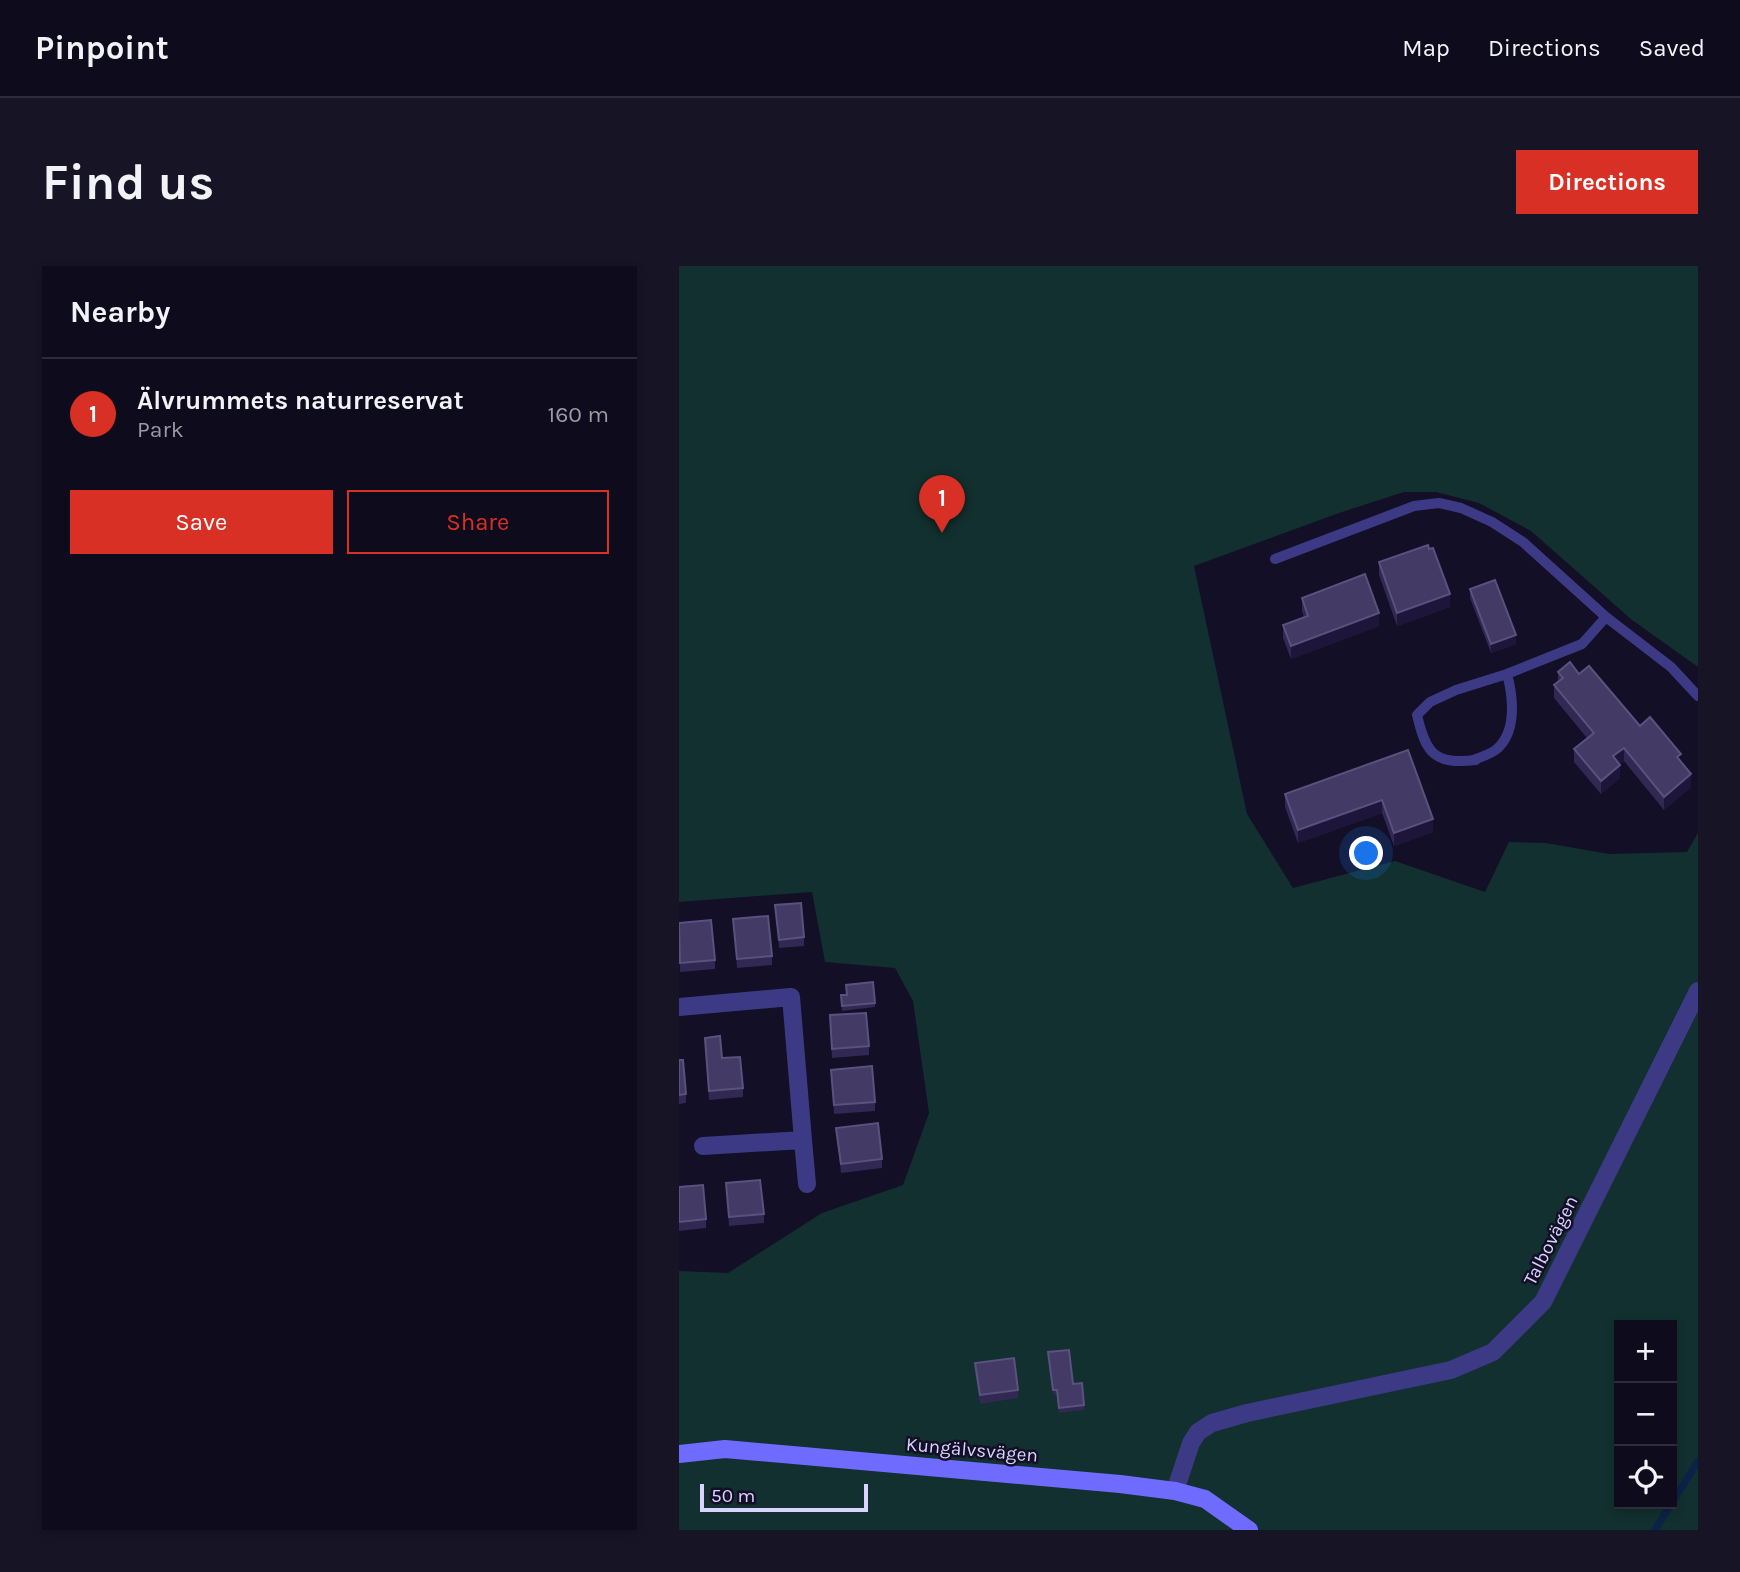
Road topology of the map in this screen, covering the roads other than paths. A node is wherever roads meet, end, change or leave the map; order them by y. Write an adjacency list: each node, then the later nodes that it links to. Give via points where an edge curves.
1 (1275, 559): 2 (lane, via 1414,506 1439,503 1492,522 1523,542)
2 (1606, 617): 3 (lane, via 1582,644); 4 (lane, via 1671,667)
3 (1507, 674): 3 (lane, via 1430,702 1417,715 1423,740 1436,756 1456,763 1499,748 1513,707)
4 (1698, 696)
5 (1698, 991): 11 (street, Talbovägen, via 1543,1302 1493,1352 1451,1370 1212,1423 1191,1443)
6 (679, 1007): 7 (street, via 791,997)
7 (803, 1140): 8 (street); 9 (street)
8 (703, 1146)
9 (807, 1184)
10 (679, 1454): 11 (street, Kungälvsvägen, via 725,1449)
11 (1175, 1491): 12 (street, Kungälvsvägen, via 1205,1499)
12 (1249, 1530)

